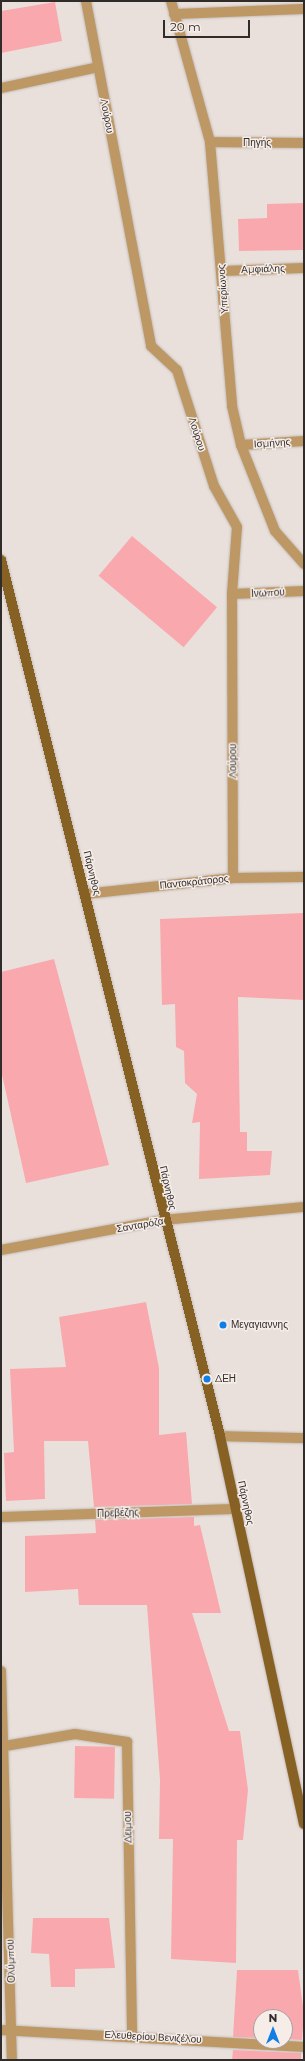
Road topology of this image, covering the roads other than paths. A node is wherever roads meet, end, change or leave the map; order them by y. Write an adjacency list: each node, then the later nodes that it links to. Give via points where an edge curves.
1 (86, 1): 5 (street, Λούρου)
2 (171, 1): 4 (street, Υπερίωνος)
3 (304, 9): 4 (street)
4 (174, 14): 7 (street, Υπερίωνος)
5 (98, 66): 6 (street); 16 (street, Λούρου, via 151,346 177,370 214,486 237,527)
6 (1, 88)
7 (210, 142): 8 (street, Πηγής); 10 (street, Υπερίωνος)
8 (304, 143)
9 (304, 268): 10 (street, Αμφιάλης)
10 (222, 271): 12 (street, Υπερίωνος, via 232,406)
11 (304, 441): 12 (street, Ισμήνης)
12 (241, 445): 14 (street, Υπερίωνος, via 275,530)
13 (1, 560): 19 (main road, Πάρνηθος)
14 (304, 564)
15 (304, 591): 16 (street, Ινωπού)
16 (232, 594): 18 (street, Λούρου)
17 (304, 877): 18 (street, Παντοκράτορος)
18 (233, 878): 19 (street, Παντοκράτορος)
19 (85, 894): 21 (main road, Πάρνηθος)
20 (304, 1207): 21 (street, Σανταρόζα)
21 (163, 1220): 22 (street, Σανταρόζα); 23 (main road, Πάρνηθος)
22 (1, 1250)
23 (220, 1436): 24 (street); 25 (main road, Πάρνηθος)
24 (304, 1438)
25 (234, 1509): 26 (street, Πρεβέζης); 29 (main road, Πάρνηθος)
26 (1, 1517)
27 (1, 1671): 28 (street, Ολύμπου)
28 (5, 1746): 31 (street, Ολύμπου); 32 (street, Δειμου, via 75,1734 127,1742)
29 (304, 1824)
30 (1, 2030): 31 (street, Ελευθερίου Βενιζέλου)
31 (13, 2031): 32 (street, Ελευθερίου Βενιζέλου); 34 (street, Ολύμπου)
32 (132, 2036): 33 (street, Ελευθερίου Βενιζέλου)
33 (304, 2047)
34 (12, 2060)

